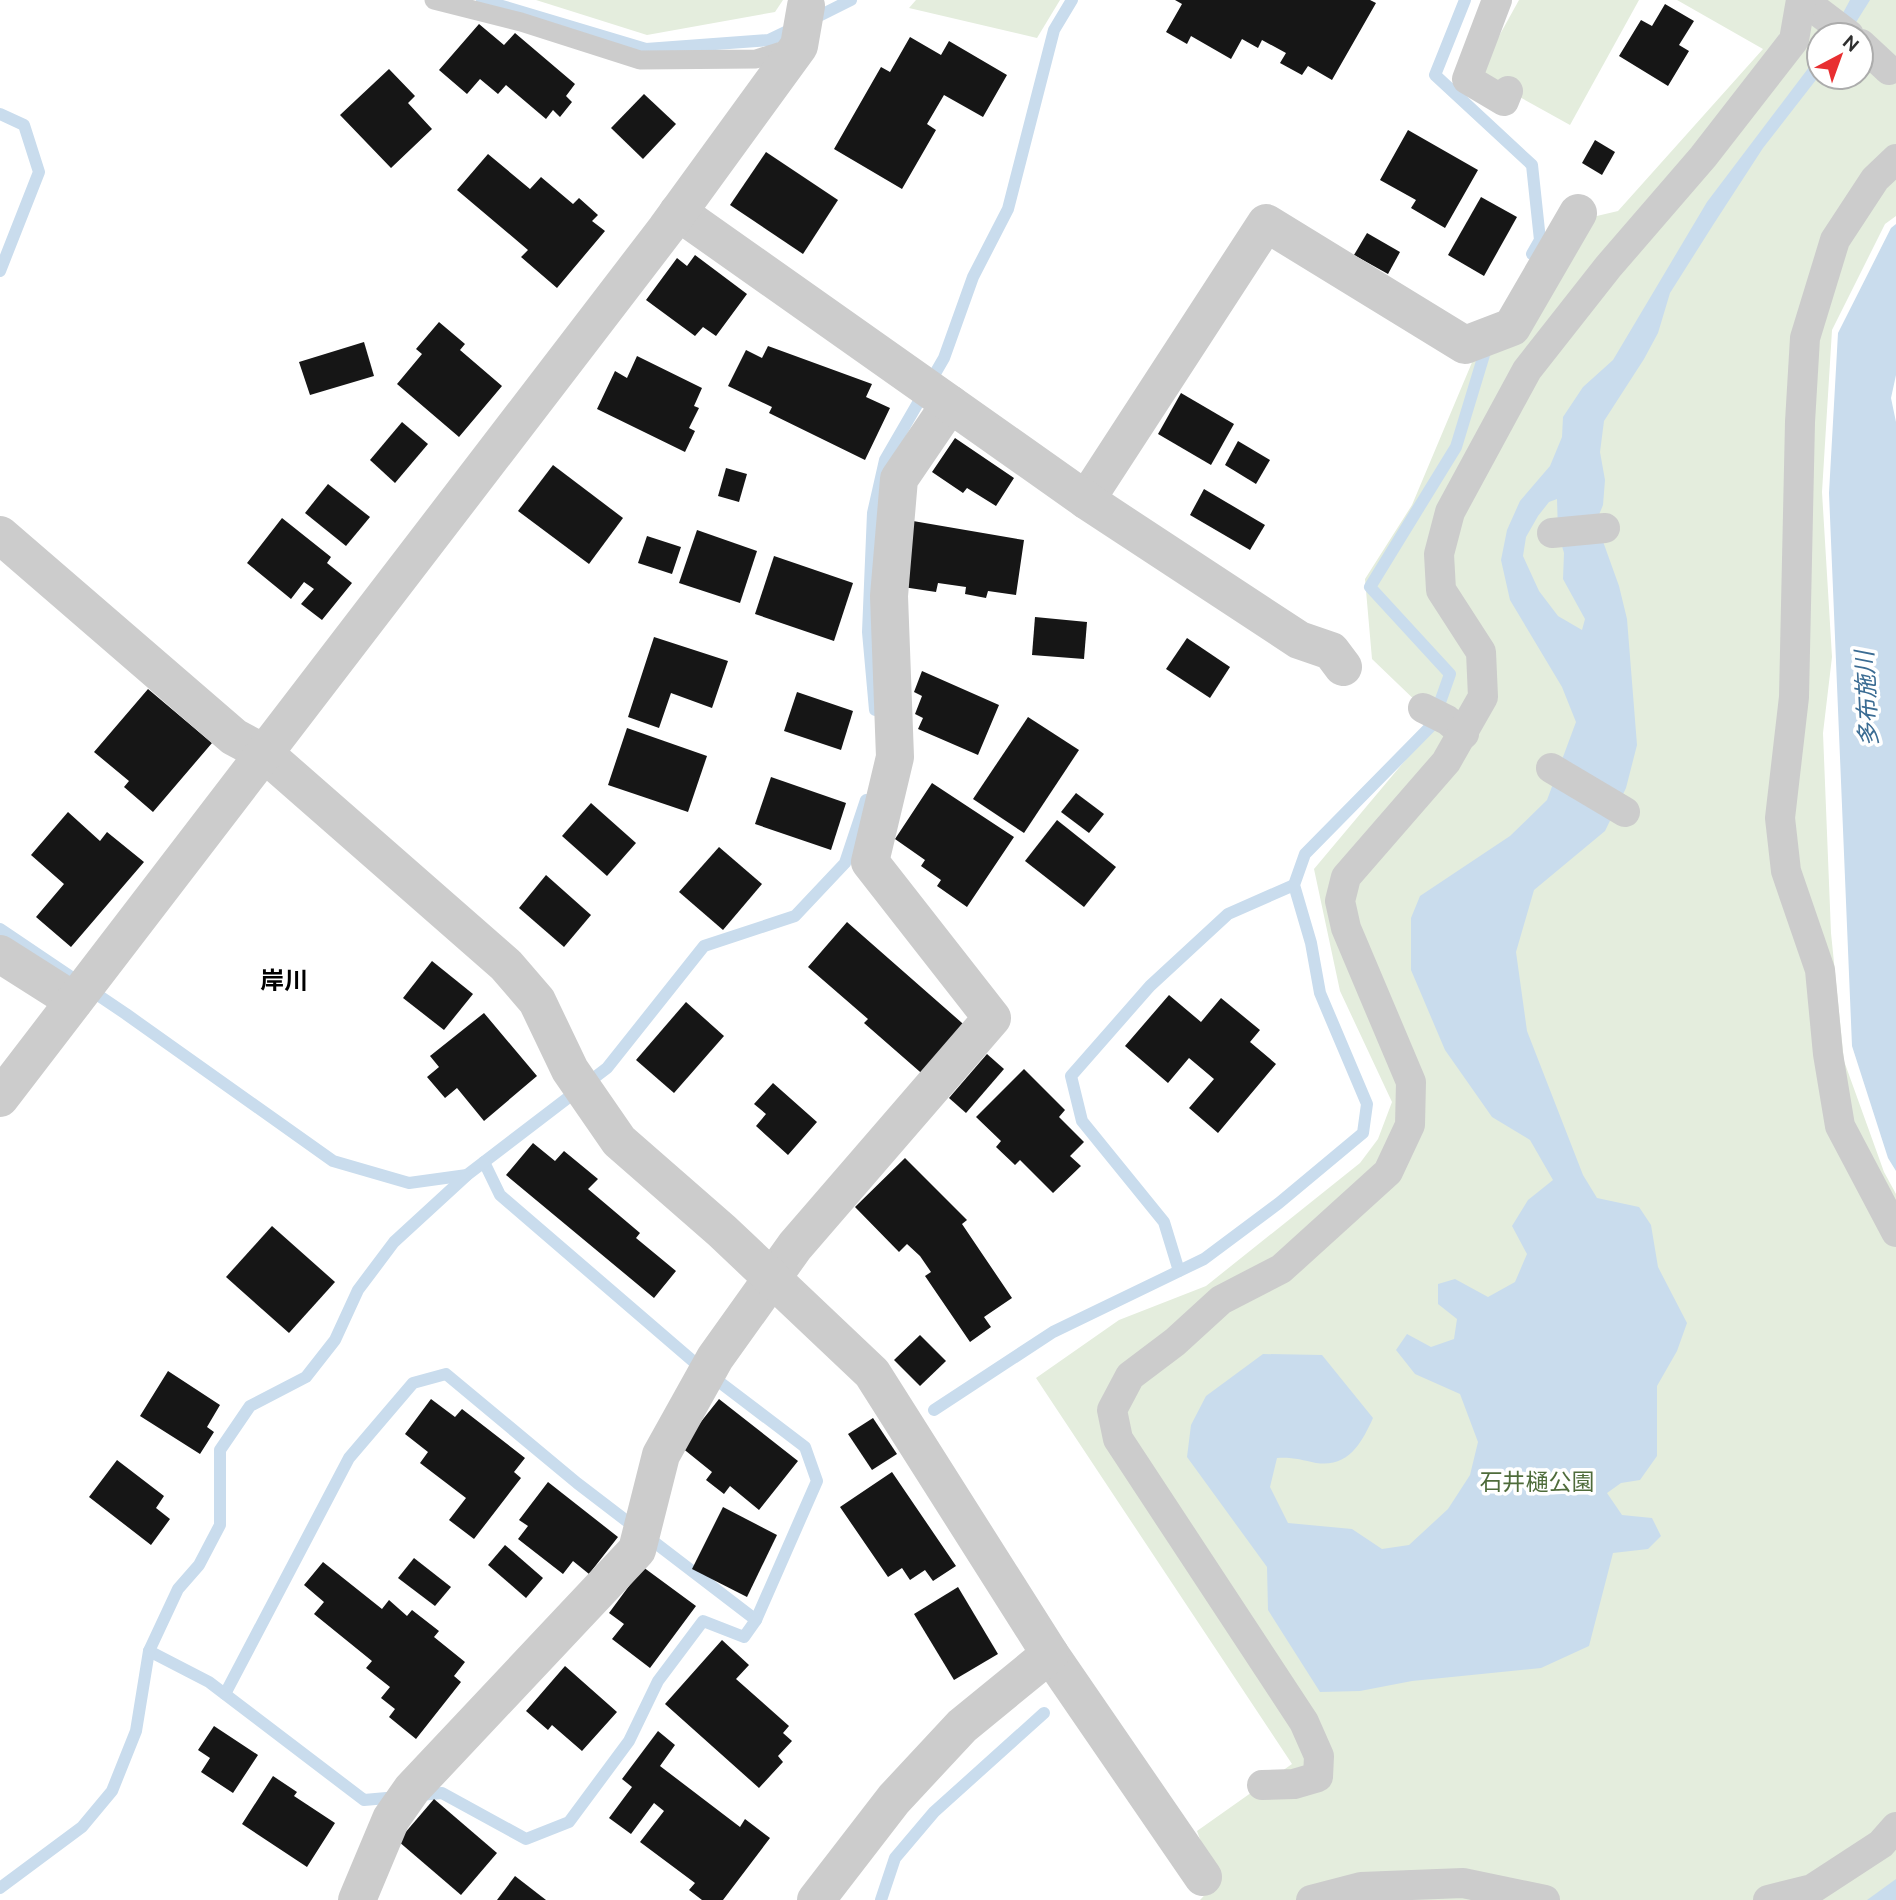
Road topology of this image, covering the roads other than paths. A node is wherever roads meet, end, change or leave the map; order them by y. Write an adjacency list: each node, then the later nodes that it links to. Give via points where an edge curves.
1 (434, 0): 6 (lane, via 640,60 756,59)
2 (1497, 0): 9 (street, via 1467,79 1504,101)
3 (1802, 0): 5 (street); 28 (street, via 1794,40 1527,370 1450,512 1438,554 1441,590 1481,652 1483,697 1445,721 1446,762 1346,877 1340,901 1346,928 1411,1082 1410,1125 1388,1172 1281,1269 1221,1300 1130,1376 1112,1410 1118,1439 1304,1722 1320,1756 1321,1785)
4 (808, 3): 6 (street)
5 (1830, 21)
6 (799, 46): 11 (street)
7 (1875, 58): 8 (street)
8 (1889, 71)
9 (1508, 91)
10 (1896, 159): 25 (street, via 1875,179 1835,240 1805,338 1794,697 1780,818 1786,871 1820,970 1840,1126)
11 (678, 212): 13 (street); 19 (street)
12 (1577, 213): 14 (street, via 1512,327 1465,345 1266,223)
13 (950, 404): 14 (street); 26 (street, via 899,479 890,596 895,757 870,862 992,1018 795,1246)
14 (1086, 500): 18 (street, via 1299,640 1331,651)
15 (1605, 528): 16 (street)
16 (1552, 533)
17 (0, 535): 19 (street, via 234,737)
18 (1343, 667)
19 (264, 753): 23 (street); 26 (street, via 506,965 537,1001 578,1084 619,1141)
20 (1550, 768): 21 (street)
21 (1625, 812)
22 (0, 954): 23 (street)
23 (84, 987): 24 (street)
24 (0, 1098)
25 (1896, 1232)
26 (774, 1279): 27 (street, via 872,1373); 31 (street, via 708,1371 661,1455 637,1550 402,1804)
27 (1050, 1654): 30 (street); 32 (street, via 962,1726 894,1799)
28 (1262, 1785)
29 (1896, 1827): 35 (street, via 1881,1844 1812,1889)
30 (1203, 1877)
31 (357, 1900)
32 (816, 1900)
33 (1311, 1900): 34 (street, via 1361,1887 1463,1883)
34 (1545, 1900)
35 (1768, 1900)

